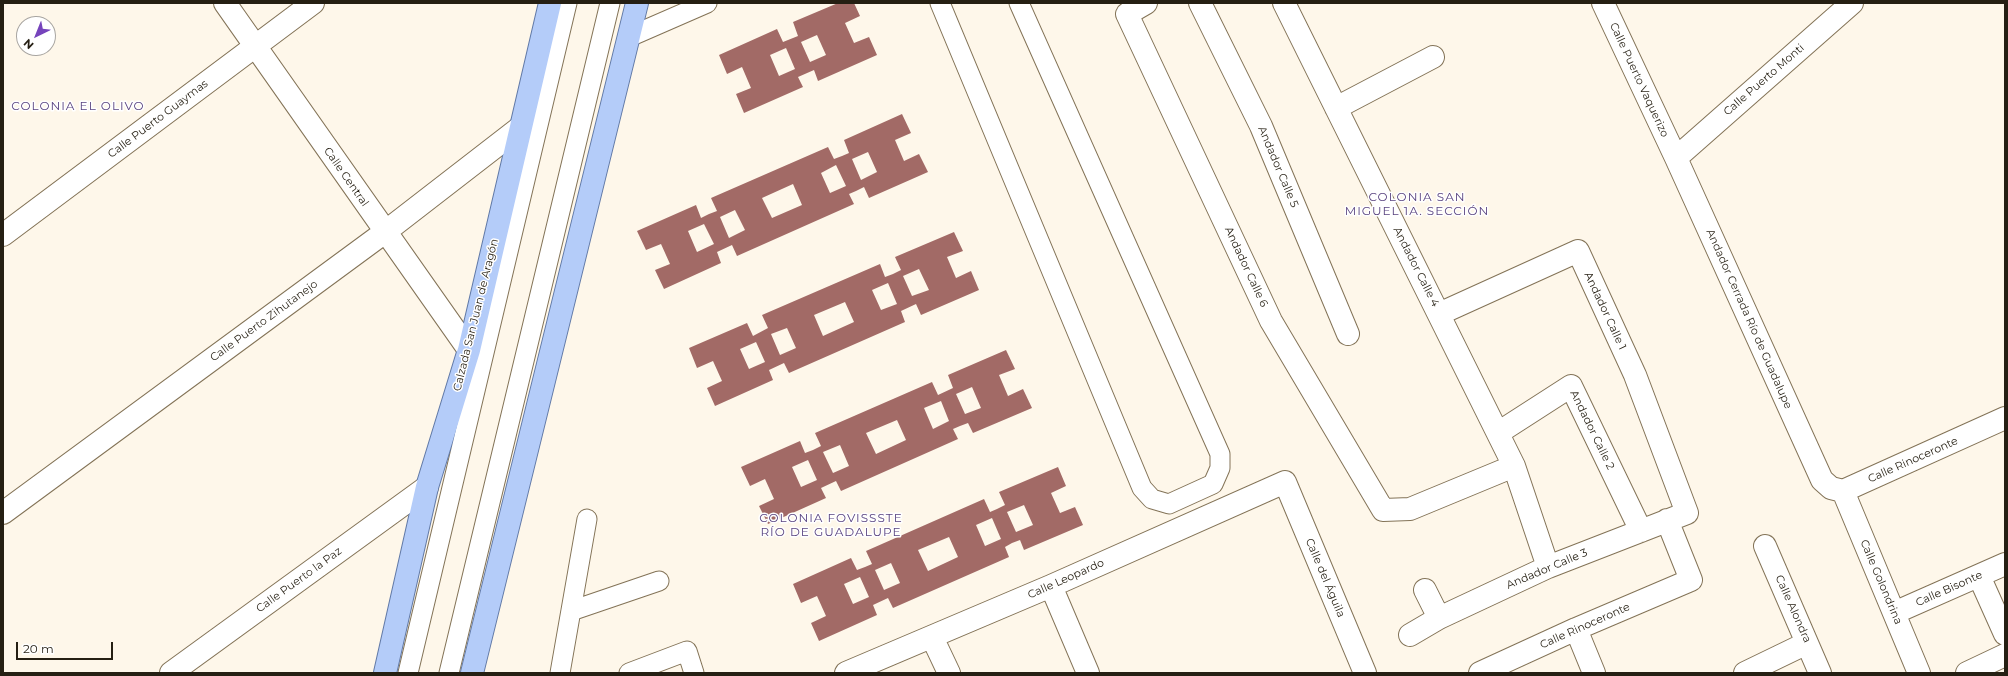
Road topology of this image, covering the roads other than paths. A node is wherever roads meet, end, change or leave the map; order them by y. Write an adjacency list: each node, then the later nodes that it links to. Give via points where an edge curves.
1 (225, 3): 16 (street, Calle Central)
2 (313, 3): 16 (street, Calle Puerto Guaymas)
3 (550, 3): 19 (main road, Calzada San Juan de Aragón)
4 (567, 3): 56 (lane)
5 (610, 3): 57 (lane)
6 (637, 3): 15 (main road)
7 (707, 3): 15 (lane)
8 (940, 3): 9 (lane, via 1142,488 1152,499 1169,504 1213,484 1220,468 1220,454)
9 (1019, 3)
10 (1146, 3): 28 (street, Andador Calle 6, via 1127,14 1271,321 1383,510 1410,509)
11 (1200, 3): 24 (street, Andador Calle 5, via 1261,126)
12 (1284, 3): 18 (street, Andador Calle 4)
13 (1603, 3): 20 (street, Calle Puerto Vaquerizo)
14 (1852, 3): 20 (street, Calle Puerto Monti)
15 (629, 37): 58 (main road)
16 (255, 46): 21 (street, Calle Central); 22 (street, Calle Puerto Guaymas)
17 (1433, 57): 18 (street)
18 (1336, 108): 23 (street, Andador Calle 4)
19 (522, 126): 21 (street, Calle Puerto Zihutanejo); 25 (main road, Calzada San Juan de Aragón)
20 (1676, 158): 31 (street, Andador Cerrada Río de Guadalupe, via 1822,480 1831,488)
21 (385, 232): 25 (street, Calle Central); 32 (street, Calle Puerto Zihutanejo)
22 (3, 235)
23 (1439, 314): 27 (street, Andador Calle 4); 33 (street, Andador Calle 1, via 1578,251 1635,375)
24 (1348, 334)
25 (469, 350): 30 (main road, Calzada San Juan de Aragón)
26 (2005, 418): 31 (street, Calle Rinoceronte)
27 (1498, 433): 28 (street, Andador Calle 4); 36 (street, Andador Calle 2, via 1571,386)
28 (1514, 466): 39 (street, Andador Calle 4)
29 (1285, 482): 42 (street, Calle Leopardo); 65 (street, Calle del Águila)
30 (427, 487): 54 (street, Calle Puerto la Paz); 55 (main road, Calzada San Juan de Aragón)
31 (1843, 491): 45 (street, Calle Golondrina)
32 (3, 513)
33 (1687, 513): 35 (street, Andador Calle 3)
34 (588, 519): 44 (lane)
35 (1667, 520): 36 (street, Andador Calle 3); 47 (street, Calle Rinoceronte, via 1691,580)
36 (1641, 531): 39 (street, Andador Calle 3)
37 (1765, 546): 51 (street, Calle Alondra)
38 (2005, 564): 40 (street, Calle Bisonte)
39 (1548, 567): 46 (street, Andador Calle 3)
40 (1980, 576): 45 (street, Calle Bisonte); 48 (street)
41 (659, 581): 44 (lane)
42 (1051, 586): 50 (street, Calle Leopardo); 64 (street)
43 (1425, 590): 46 (street)
44 (571, 611): 59 (lane)
45 (1894, 613): 69 (street, Calle Golondrina)
46 (1439, 618): 49 (street, Andador Calle 3)
47 (1576, 629): 53 (street, Calle Rinoceronte); 66 (street)
48 (2005, 634)
49 (1410, 635)
50 (932, 637): 62 (street, Calle Leopardo); 63 (street)
51 (1807, 643): 67 (street); 68 (street, Calle Alondra)
52 (2005, 656): 70 (street)
53 (1486, 672)
54 (171, 673)
55 (385, 673)
56 (408, 673)
57 (449, 673)
58 (472, 673)
59 (560, 673)
60 (629, 673): 61 (lane, via 687,651)
61 (694, 673)
62 (846, 673)
63 (949, 673)
64 (1088, 673)
65 (1365, 673)
66 (1594, 673)
67 (1745, 673)
68 (1820, 673)
69 (1919, 673)
70 (1967, 673)

